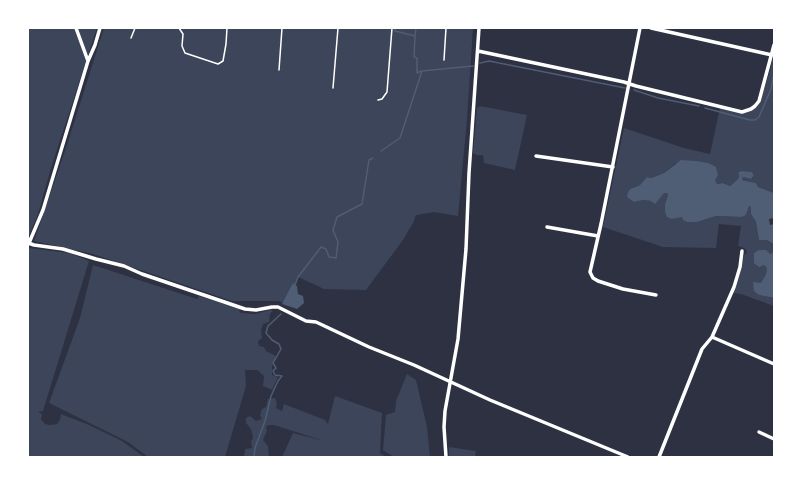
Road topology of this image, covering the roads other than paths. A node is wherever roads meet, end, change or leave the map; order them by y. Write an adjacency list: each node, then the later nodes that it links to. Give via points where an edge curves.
1 (76, 28): 18 (street)
2 (100, 28): 18 (street)
3 (134, 28): 13 (lane)
4 (179, 28): 5 (lane, via 183,34 182,46 185,52 218,64 223,61)
5 (227, 28)
6 (282, 28): 19 (lane)
7 (338, 28): 21 (lane)
8 (392, 28): 22 (lane, via 387,92)
9 (446, 28): 17 (lane)
10 (479, 28): 15 (street)
11 (640, 28): 20 (street)
12 (651, 28): 16 (street)
13 (131, 38)
14 (774, 45): 16 (street)
15 (478, 51): 20 (street); 32 (street, via 466,249 458,339)
16 (772, 55): 20 (street, via 759,101 751,109 742,112)
17 (444, 60)
18 (88, 61): 27 (street, via 43,210)
19 (279, 70)
20 (630, 84): 24 (street)
21 (333, 88)
22 (378, 100)
23 (536, 156): 24 (street)
24 (613, 167): 26 (street)
25 (547, 227): 26 (street)
26 (598, 236): 29 (street, via 590,275 598,281 623,289)
27 (28, 243): 32 (street, via 63,249 124,266 245,309 272,307 284,310)
28 (742, 251): 30 (street, via 734,287)
29 (656, 295)
30 (712, 337): 31 (street); 37 (street, via 702,349)
31 (774, 364)
32 (451, 382): 35 (street, via 445,410); 36 (street)
33 (759, 432): 34 (street)
34 (774, 439)
35 (446, 457)
36 (628, 457)
37 (660, 457)

